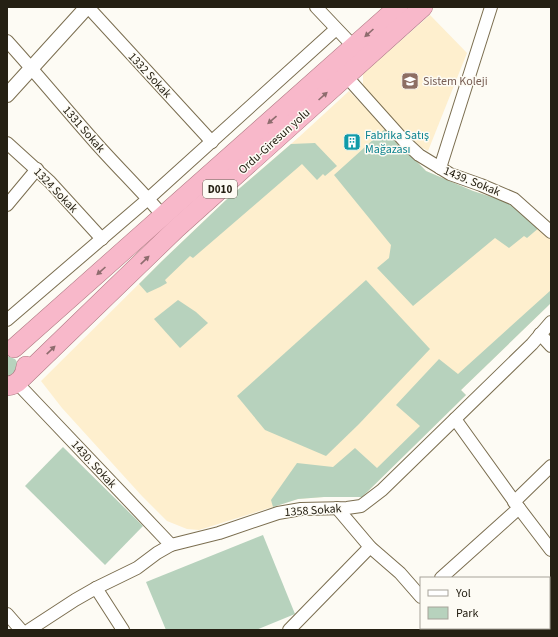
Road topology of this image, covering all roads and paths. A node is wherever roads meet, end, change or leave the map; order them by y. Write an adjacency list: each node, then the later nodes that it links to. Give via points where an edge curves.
1 (87, 7): 9 (street); 12 (street, 1332 Sokak)
2 (316, 7): 6 (street)
3 (398, 7): 8 (highway, Ordu-Giresun yolu / D010, one-way to 8)
4 (423, 7): 10 (highway, Ordu-Giresun yolu / D010)
5 (491, 7): 14 (street)
6 (336, 29): 8 (street); 12 (street)
7 (7, 41): 9 (street, 1331 Sokak)
8 (354, 47): 18 (highway, Ordu-Giresun yolu / D010, one-way to 18)
9 (32, 67): 11 (street); 16 (street, 1331 Sokak, via 96,143)
10 (346, 76): 14 (street, 1439. Sokak, via 406,143); 26 (highway, Ordu-Giresun yolu / D010, one-way to 10, via 176,229)
11 (7, 95)
12 (212, 142): 16 (street)
13 (7, 143): 15 (street, 1324 Sokak)
14 (440, 168): 19 (street, 1439. Sokak, via 514,199)
15 (37, 169): 17 (street); 20 (street, 1324 Sokak)
16 (148, 199): 18 (street, 1331 Sokak); 20 (street)
17 (7, 205)
18 (163, 216): 24 (highway, Ordu-Giresun yolu / D010, one-way to 24)
19 (551, 232)
20 (102, 239): 21 (street)
21 (7, 320)
22 (551, 322): 23 (street, 1358 Sokak)
23 (540, 334): 25 (street); 27 (street, 1358 Sokak)
24 (9, 345): 26 (highway, via 21,353 26,369)
25 (551, 346)
26 (13, 384): 31 (street, 1430. Sokak)
27 (455, 419): 29 (street); 30 (street, 1358 Sokak, via 371,500 361,506)
28 (551, 466): 29 (street)
29 (516, 505): 33 (street); 34 (street)
30 (337, 508): 31 (street, 1358 Sokak, via 301,509 278,513 219,533); 32 (street)
31 (171, 545): 35 (street, 1358 Sokak, via 137,568)
32 (370, 547): 36 (street); 41 (street)
33 (551, 550)
34 (442, 577)
35 (96, 588): 39 (street, 1358 Sokak); 40 (street)
36 (420, 595)
37 (7, 614): 38 (street)
38 (21, 630)
39 (29, 630)
40 (123, 630)
41 (289, 630)

